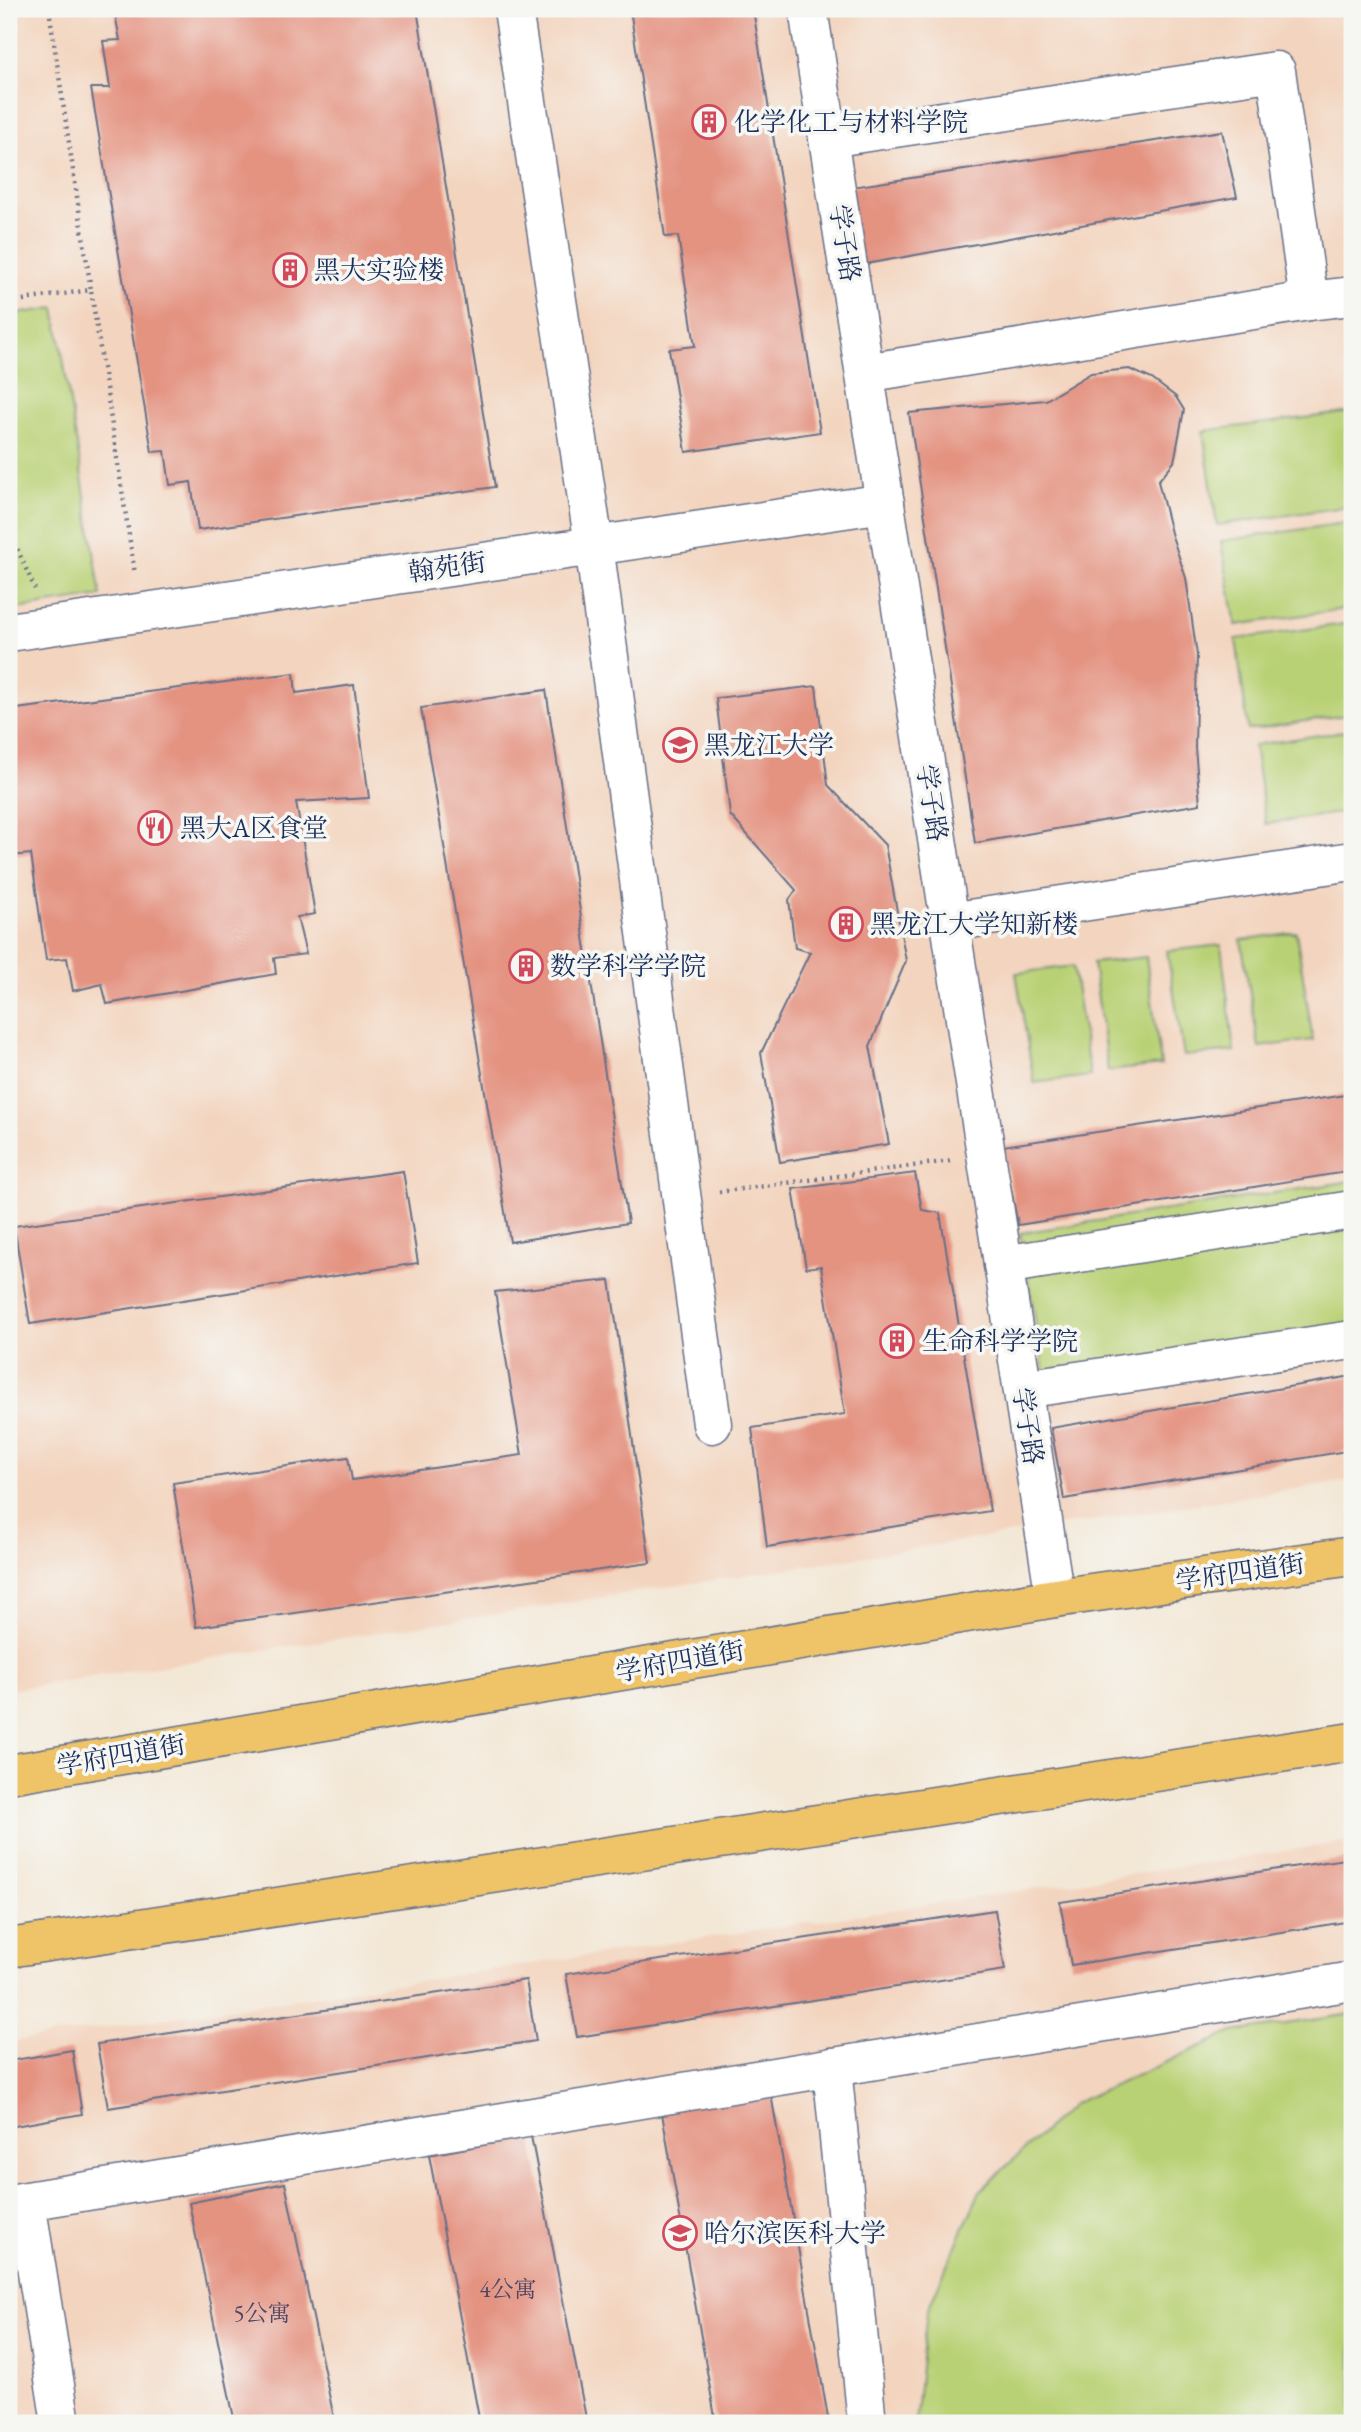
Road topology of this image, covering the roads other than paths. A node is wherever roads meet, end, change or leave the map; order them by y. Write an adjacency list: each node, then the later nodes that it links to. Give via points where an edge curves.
1 (513, 9): 8 (street)
2 (808, 9): 3 (street, 学子路)
3 (828, 138): 5 (street, via 1276,71); 6 (street, 学子路)
4 (1352, 296): 5 (street)
5 (1310, 301): 6 (street)
6 (865, 373): 7 (street, 学子路)
7 (885, 503): 8 (street, 翰苑街); 11 (street, 学子路)
8 (594, 545): 9 (street, 翰苑街); 16 (street)
9 (9, 632)
10 (1352, 861): 11 (street)
11 (950, 922): 13 (street, 学子路)
12 (1352, 1210): 13 (street)
13 (1003, 1265): 15 (street, 学子路)
14 (1352, 1340): 15 (street)
15 (1023, 1389): 18 (street, 学子路)
16 (712, 1424)
17 (1352, 1556): 18 (main road, 学府四道街)
18 (1055, 1598): 20 (main road, 学府四道街)
19 (1352, 1742): 21 (main road)
20 (9, 1774)
21 (9, 1948)
22 (1352, 1981): 23 (street)
23 (832, 2067): 24 (street); 26 (street)
24 (17, 2203): 25 (street)
25 (61, 2423)
26 (867, 2423)

